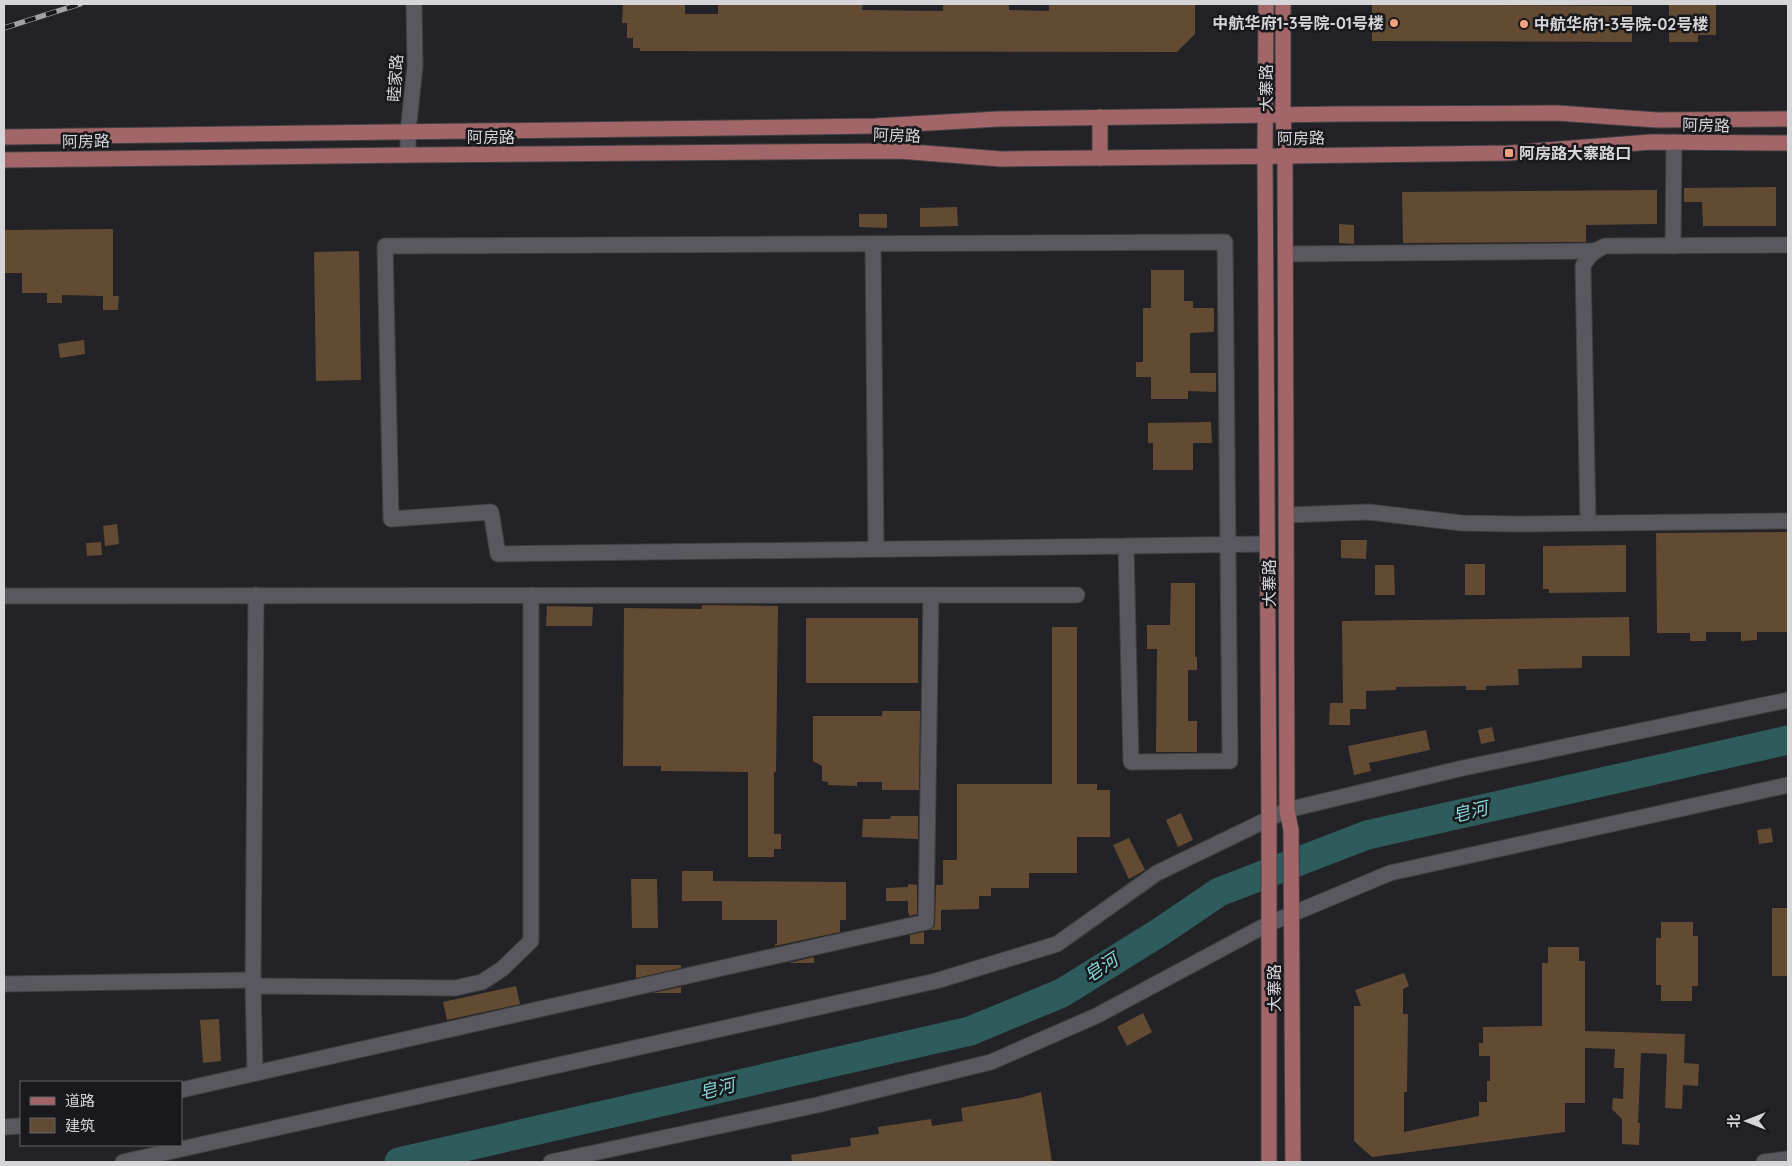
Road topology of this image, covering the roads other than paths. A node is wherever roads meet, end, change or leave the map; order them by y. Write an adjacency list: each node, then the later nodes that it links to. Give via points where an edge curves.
1 (414, 4): 8 (street, 睦家路, via 415,66)
2 (1266, 4): 5 (main road, 大寨路)
3 (1283, 4): 4 (main road, 大寨路)
4 (1283, 114): 5 (main road, 阿房路); 7 (main road, 阿房路, via 1556,113 1657,120); 14 (main road, 大寨路)
5 (1265, 115): 6 (main road, 阿房路); 13 (main road, 大寨路)
6 (1100, 117): 8 (main road, 阿房路, via 876,126); 15 (main road)
7 (1788, 119)
8 (408, 132): 9 (main road, 阿房路); 12 (street, 睦家路)
9 (4, 136)
10 (1674, 142): 11 (main road, 阿房路); 14 (main road, 阿房路, via 1509,153); 19 (street)
11 (1788, 142)
12 (408, 155): 15 (main road, 阿房路, via 899,151 1001,159); 16 (main road, 阿房路)
13 (1265, 156): 14 (main road, 阿房路); 15 (main road, 阿房路); 26 (main road, 大寨路)
14 (1285, 156): 21 (main road, 大寨路)
15 (1100, 158)
16 (4, 160)
17 (873, 244): 25 (street, via 1225,242); 28 (street); 28 (street, via 385,246 391,519 491,512 498,554)
18 (1788, 245): 19 (street)
19 (1673, 246): 20 (street, via 1605,246)
20 (1594, 251): 21 (street); 24 (street, via 1583,266)
21 (1286, 254): 22 (main road, 大寨路)
22 (1286, 515): 24 (street, via 1369,512 1461,523); 36 (main road, 大寨路)
23 (1788, 521): 24 (street)
24 (1588, 523)
25 (1227, 544): 26 (street); 27 (street); 27 (street, via 1230,761 1131,762)
26 (1266, 544): 37 (main road, 大寨路)
27 (1126, 546): 28 (street)
28 (876, 549)
29 (1077, 594): 32 (street)
30 (256, 595): 31 (street); 33 (street); 40 (street)
31 (531, 595): 32 (street); 40 (street, via 531,942 502,969 482,982 455,988)
32 (931, 595): 42 (street, via 926,922)
33 (4, 596)
34 (1788, 700): 36 (street, via 1463,768)
35 (1788, 785): 38 (street, via 1390,873)
36 (1287, 810): 37 (street); 38 (main road, 大寨路, via 1291,830)
37 (1269, 818): 39 (main road, 大寨路); 47 (street, via 1157,873 1057,944 936,981)
38 (1291, 913): 39 (street); 50 (main road, 大寨路)
39 (1268, 924): 48 (street, via 1096,1016 991,1062 817,1105); 49 (main road, 大寨路)
40 (253, 983): 41 (street); 42 (street)
41 (4, 984)
42 (255, 1073): 43 (street)
43 (182, 1090)
44 (20, 1126): 45 (street)
45 (4, 1127)
46 (1788, 1159): 51 (street)
47 (123, 1162)
48 (551, 1162)
49 (1269, 1162)
50 (1293, 1162)
51 (1764, 1162)

